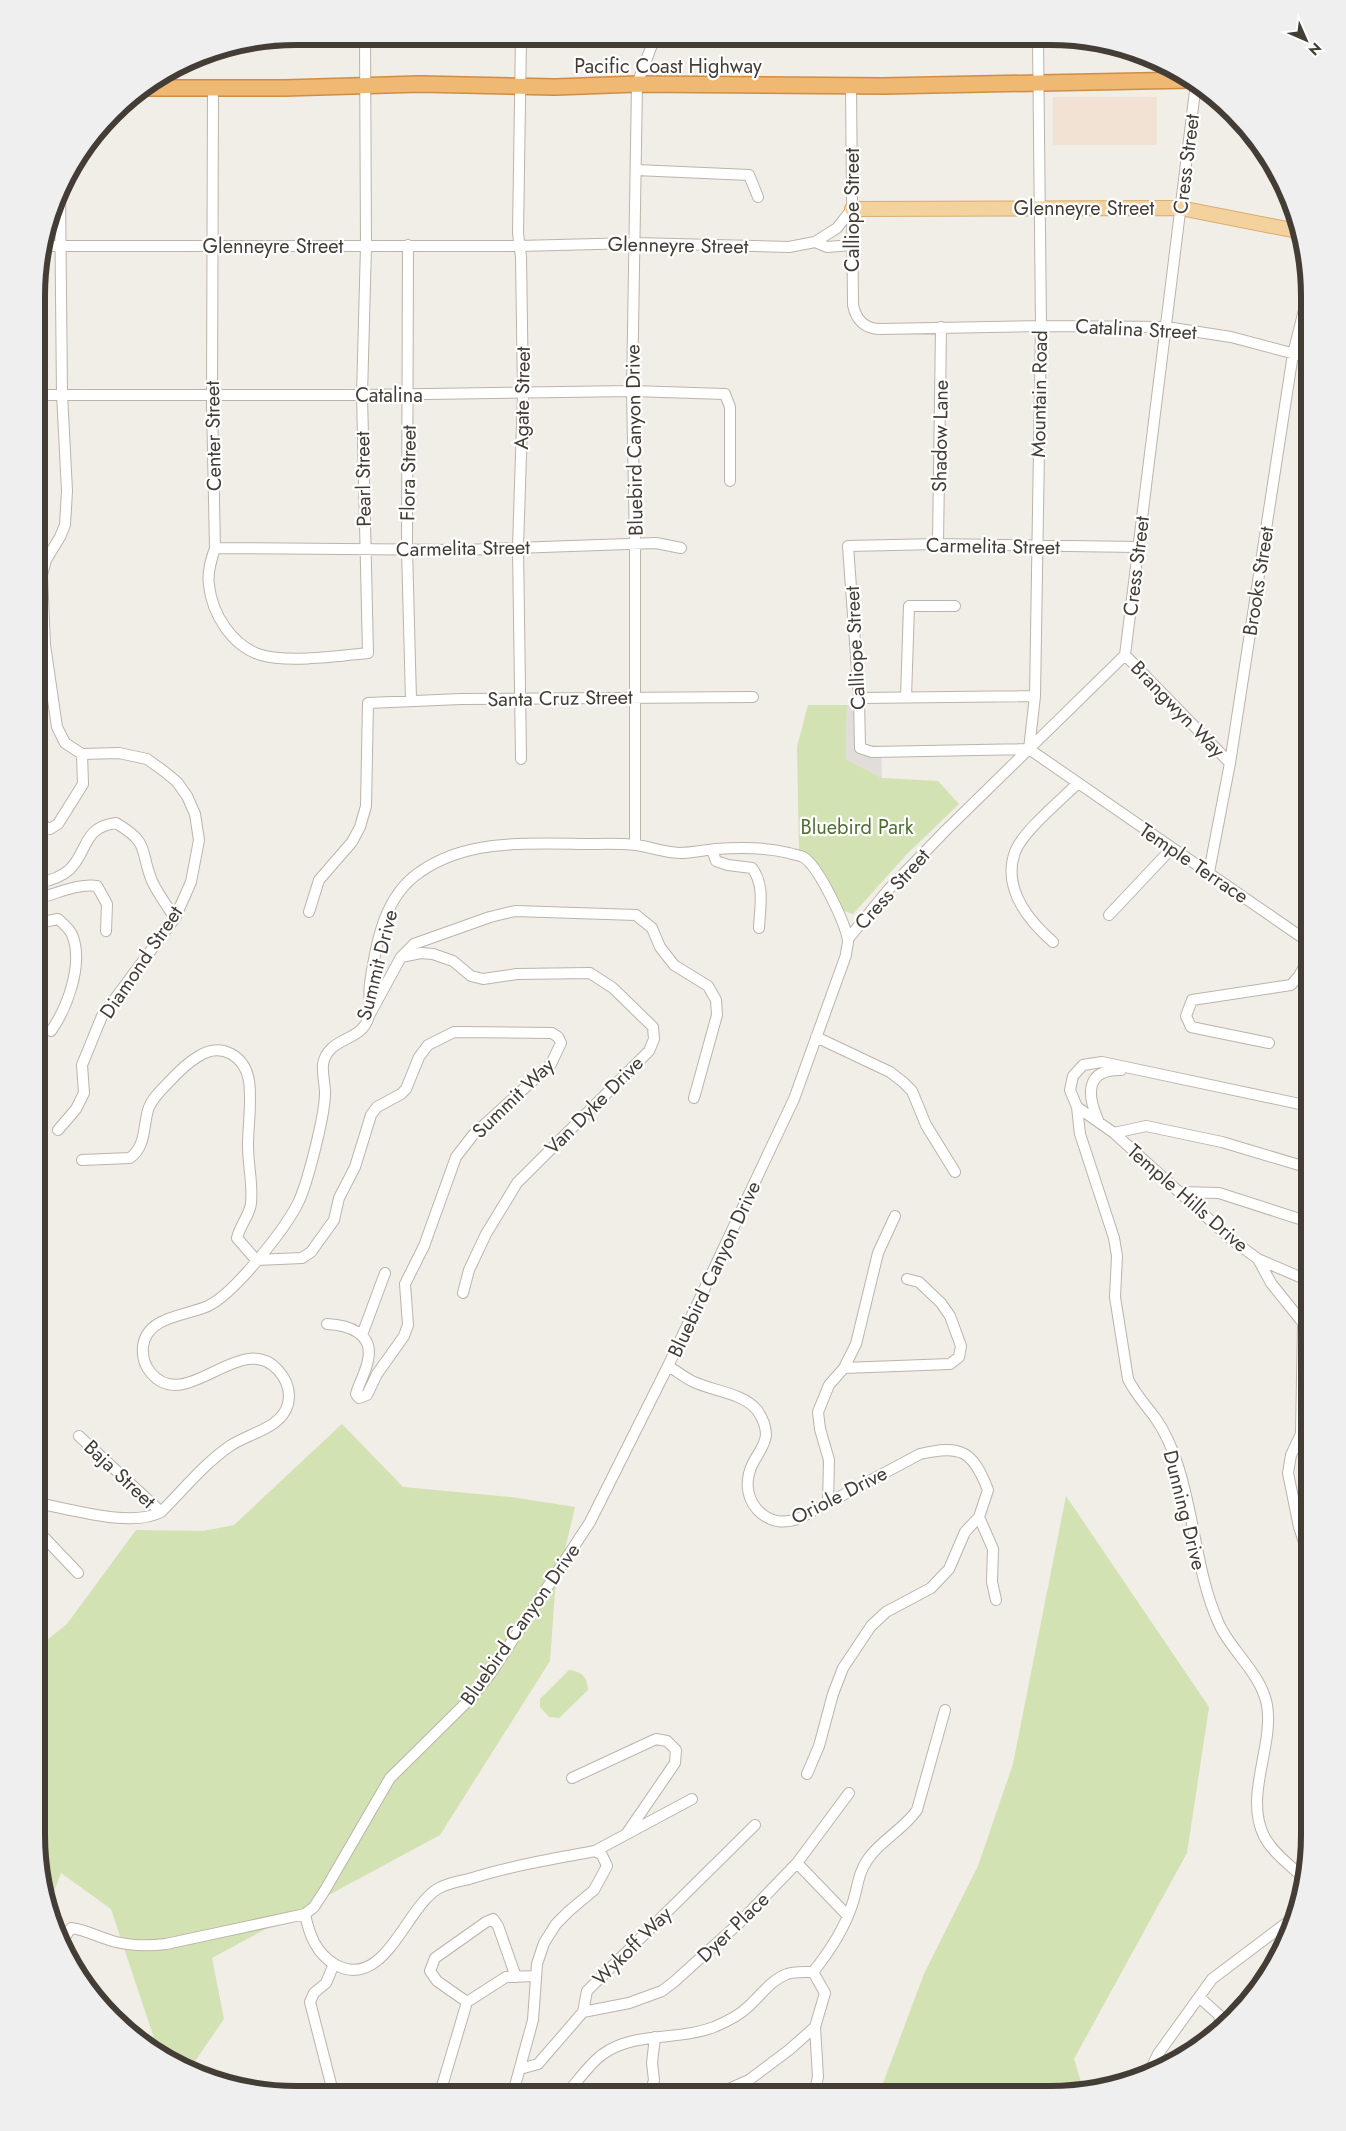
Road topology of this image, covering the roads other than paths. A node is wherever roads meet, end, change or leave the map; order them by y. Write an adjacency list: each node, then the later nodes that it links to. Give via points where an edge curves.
1 (365, 45): 8 (street, Pearl Street)
2 (521, 45): 9 (street, Agate Street)
3 (652, 45): 7 (street, Bluebird Canyon Drive)
4 (1038, 45): 6 (street, Mountain Road)
5 (1177, 80): 6 (highway, Pacific Coast Highway)
6 (1037, 82): 10 (highway, Pacific Coast Highway); 16 (street, Mountain Road)
7 (637, 84): 9 (highway, Pacific Coast Highway); 10 (highway, Pacific Coast Highway); 14 (street, Bluebird Canyon Drive)
8 (364, 86): 9 (highway, Pacific Coast Highway); 12 (highway, Pacific Coast Highway); 28 (street, Pearl Street)
9 (519, 86): 29 (street, Agate Street)
10 (851, 86): 18 (street, Calliope Street)
11 (156, 88): 12 (highway, Pacific Coast Highway)
12 (212, 88): 27 (street, Center Street)
13 (1195, 91): 17 (street, Cress Street)
14 (636, 170): 15 (street, via 749,175); 22 (street, Bluebird Canyon Drive)
15 (758, 197)
16 (1039, 207): 17 (main road, Glenneyre Street); 18 (main road, Glenneyre Street); 31 (street, Mountain Road)
17 (1180, 208): 20 (main road, Glenneyre Street); 33 (street, Cress Street)
18 (852, 209): 21 (street, Glenneyre Street, via 837,228); 24 (street, Calliope Street)
19 (60, 210): 26 (street)
20 (1292, 230)
21 (815, 242): 22 (street, Glenneyre Street, via 789,246); 24 (street, via 827,247)
22 (635, 243): 29 (street, Glenneyre Street); 37 (street, Bluebird Canyon Drive)
23 (408, 245): 28 (street, Glenneyre Street); 29 (street, Glenneyre Street); 39 (street, Flora Street)
24 (852, 245): 34 (street, Calliope Street, via 854,310 860,321)
25 (50, 246): 26 (street, Glenneyre Street)
26 (60, 246): 27 (street, Glenneyre Street); 38 (street)
27 (212, 246): 28 (street, Glenneyre Street); 42 (street, Center Street)
28 (366, 246): 43 (street, Pearl Street)
29 (519, 246): 40 (street, Agate Street)
30 (1301, 320): 35 (street, Brooks Street)
31 (1041, 326): 32 (street, Catalina Street); 33 (street, Catalina Street); 48 (street, Mountain Road)
32 (942, 327): 34 (street, Catalina Street); 46 (street, Shadow Lane)
33 (1166, 327): 35 (street, Catalina Street, via 1202,331); 49 (street, Cress Street)
34 (870, 328)
35 (1293, 354): 36 (street, Catalina Street); 70 (street, Brooks Street)
36 (1301, 356)
37 (632, 391): 40 (street, Catalina); 44 (street, Catalina, via 725,394 730,407); 45 (street, Bluebird Canyon Drive)
38 (62, 394): 41 (street, Catalina); 42 (street, Catalina); 55 (street, via 67,491 65,525)
39 (409, 394): 40 (street, Catalina); 43 (street, Catalina); 53 (street, Flora Street)
40 (523, 394): 51 (street, Agate Street)
41 (45, 395)
42 (212, 395): 43 (street, Catalina); 50 (street, Center Street)
43 (362, 395): 54 (street, Pearl Street)
44 (730, 481)
45 (635, 544): 51 (street, Carmelita Street); 52 (street, Carmelita Street, via 656,543); 61 (street, Bluebird Canyon Drive)
46 (938, 544): 47 (street, Carmelita Street); 48 (street, Carmelita Street)
47 (848, 546): 64 (street, Calliope Street)
48 (1037, 547): 49 (street, Carmelita Street); 60 (street, Mountain Road)
49 (1138, 547): 59 (street, Cress Street)
50 (215, 548): 54 (street, Carmelita Street); 58 (street, Center Street, via 209,565 208,584 213,606 224,626 240,643 261,655 290,658)
51 (518, 548): 53 (street, Carmelita Street); 65 (street, Agate Street)
52 (681, 548)
53 (407, 549): 54 (street, Carmelita Street); 66 (street, Flora Street)
54 (364, 550): 58 (street, Pearl Street)
55 (45, 564)
56 (955, 606): 63 (street, via 909,606)
57 (45, 645): 68 (street, via 57,728 65,743)
58 (368, 653)
59 (1125, 655): 67 (street, Cress Street); 70 (street, Brangwyn Way)
60 (1035, 696): 63 (street); 67 (street, Mountain Road)
61 (635, 697): 62 (street, Santa Cruz Street); 65 (street, Santa Cruz Street); 73 (street, Bluebird Canyon Drive)
62 (753, 697)
63 (906, 697): 64 (street)
64 (859, 698): 67 (street, Calliope Street, via 858,743 862,749 872,752)
65 (520, 699): 66 (street, Santa Cruz Street); 69 (street, Agate Street)
66 (411, 700): 79 (street, Santa Cruz Street, via 368,703 366,806 352,842 319,880)
67 (1028, 749): 71 (street, Temple Terrace); 86 (street, Cress Street, via 900,877)
68 (82, 754): 72 (street, via 83,784 58,824); 81 (street, Diamond Street, via 120,753 147,759 177,782 187,796 195,814 199,840 191,882)
69 (521, 759)
70 (1230, 763): 76 (street, Brooks Street)
71 (1078, 783): 74 (street, Temple Terrace); 87 (street, via 1032,829 1016,850 1012,864 1016,898)
72 (45, 828)
73 (635, 845): 75 (street, Summit Drive, via 675,853); 90 (street, Summit Drive, via 521,843 474,849 432,864 404,885 386,912 370,983)
74 (1172, 848): 76 (street, Temple Terrace); 80 (street)
75 (712, 850): 83 (street, via 716,861 728,866 752,868 758,875 761,885); 86 (street, Summit Drive, via 748,847 804,857 818,872 829,892)
76 (1208, 872): 85 (street, Temple Terrace)
77 (45, 881): 81 (street, via 71,868 97,830 105,824 116,823 138,840 145,852 152,880)
78 (45, 896): 84 (street, via 86,884 97,886 107,904)
79 (309, 912)
80 (1108, 915)
81 (175, 918): 99 (street, Diamond Street, via 102,1016 82,1065 84,1093 76,1109)
82 (45, 922): 91 (street, via 58,919 73,935 75,946 70,996)
83 (759, 928)
84 (106, 931)
85 (1301, 937)
86 (848, 939): 92 (street, Bluebird Canyon Drive, via 846,955)
87 (1053, 942)
88 (400, 957): 90 (street); 95 (street, via 414,944 515,911 619,913 641,917 652,928 660,947 674,965 708,986 716,1000 717,1015); 113 (street, Van Dyke Drive, via 433,954 453,961 471,976 483,979 517,974 590,973 613,988 653,1027 654,1039 649,1051 517,1183 486,1234 469,1270)
89 (1301, 972): 93 (street, via 1291,985 1192,1000 1186,1016 1190,1028)
90 (370, 1015): 109 (street, Summit Drive, via 360,1031 333,1045 326,1053 323,1065 325,1095 301,1197 282,1230)
91 (51, 1031)
92 (816, 1037): 104 (street, via 890,1072 903,1082 912,1091 926,1125); 117 (street, Bluebird Canyon Drive, via 791,1106)
93 (1269, 1043)
94 (1129, 1069): 96 (street); 97 (street, via 1102,1062 1083,1065 1070,1083); 98 (street, via 1110,1070 1095,1078 1090,1100)
95 (694, 1098)
96 (1301, 1104)
97 (1077, 1107): 98 (street, Temple Hills Drive); 101 (street, Dunning Drive)
98 (1098, 1120): 100 (street, Temple Hills Drive); 101 (street)
99 (58, 1130)
100 (1114, 1133): 103 (street, via 1146,1126 1222,1142); 105 (street, Temple Hills Drive)
101 (1080, 1134): 138 (street, Dunning Drive, via 1114,1238 1117,1256 1114,1297 1128,1379 1167,1437 1178,1464 1207,1597 1220,1627 1262,1689 1268,1723 1259,1785 1259,1819 1264,1836 1274,1850)
102 (82, 1160): 109 (street, via 130,1158 140,1147 148,1109 185,1065 214,1050 236,1055 249,1082 251,1185 251,1204 237,1238)
103 (1301, 1166)
104 (955, 1172)
105 (1180, 1192): 107 (street, via 1219,1193); 108 (street, Temple Hills Drive, via 1232,1240)
106 (895, 1216): 118 (street, via 878,1253 856,1344)
107 (1301, 1219)
108 (1258, 1258): 111 (street, Temple Hills Drive); 114 (street, via 1272,1283)
109 (256, 1260): 116 (street, Summit Way, via 302,1258 311,1252 334,1220 339,1198 355,1167 371,1115 377,1107 406,1089 428,1044 454,1032 552,1032 561,1043 551,1064 473,1134 456,1158 424,1246 405,1284 408,1325 404,1336 376,1374 367,1395 358,1398 356,1394 369,1359 368,1346); 123 (street, Summit Drive, via 220,1299 153,1327 143,1342 143,1358 149,1371 160,1382 175,1386 243,1360 257,1358 272,1363 288,1385 287,1410 278,1420 226,1448)
110 (385, 1273): 116 (street)
111 (1301, 1278)
112 (907, 1280): 118 (street, via 919,1282 942,1303 961,1346 959,1358 950,1364)
113 (463, 1293)
114 (1301, 1320)
115 (327, 1324): 116 (street, via 343,1325)
116 (362, 1335)
117 (668, 1366): 121 (street, Oriole Drive, via 693,1382 743,1400 756,1409 764,1421 766,1435 762,1449 748,1476 749,1498 758,1510 768,1518 784,1523); 139 (street, Bluebird Canyon Drive, via 590,1522 491,1673 453,1718 390,1778 325,1890)
118 (844, 1368): 121 (street, via 829,1385 818,1412 829,1460)
119 (1301, 1434): 125 (street, via 1291,1455 1288,1473)
120 (79, 1436): 123 (street, Baja Street)
121 (828, 1503): 124 (street, Oriole Drive, via 920,1454 956,1450 969,1457 980,1469 988,1490)
122 (45, 1504): 123 (street, Summit Drive, via 131,1520 149,1518)
123 (161, 1512)
124 (979, 1517): 128 (street, via 992,1549 992,1582); 130 (street, via 965,1532 948,1568 931,1588 886,1612 858,1643 843,1668)
125 (1301, 1530)
126 (45, 1538): 127 (street)
127 (78, 1573)
128 (996, 1600)
129 (945, 1710): 140 (street, via 917,1810 867,1859 857,1879)
130 (807, 1774)
131 (572, 1778): 135 (street, via 656,1739 667,1741 676,1750 675,1764)
132 (849, 1793): 137 (street, Dyer Place)
133 (692, 1799): 135 (street)
134 (755, 1825): 149 (street, Wykoff Way, via 587,1991)
135 (627, 1833): 136 (street)
136 (595, 1850): 143 (street, via 499,1869 440,1888 420,1904 379,1961 347,1969); 145 (street, via 602,1855 607,1866 594,1890 556,1924 544,1943)
137 (797, 1863): 140 (street); 149 (street, Dyer Place, via 738,1924 662,1991 629,2003)
138 (1297, 1872)
139 (306, 1914): 142 (street, via 144,1946 117,1942 87,1930 71,1928); 143 (street, via 316,1946)
140 (848, 1915): 144 (street, via 837,1938)
141 (1285, 1923): 147 (street, via 1212,1978)
142 (66, 1935)
143 (334, 1964): 155 (street, via 326,1983 312,1995 310,2002)
144 (813, 1972): 151 (street, via 825,1993); 152 (street, via 789,1973 775,1980 748,2007 714,2027 685,2036)
145 (536, 1976): 146 (street); 154 (street, via 533,2020)
146 (516, 1977): 148 (street, via 506,1977); 148 (street, via 493,1919 435,1958 430,1971 437,1981)
147 (1198, 1996): 150 (street, via 1219,2014); 153 (street)
148 (467, 2002): 156 (street)
149 (583, 2012): 154 (street, Wykoff Way, via 538,2064)
150 (1220, 2019)
151 (815, 2027): 160 (street, via 789,2050); 161 (street)
152 (655, 2037): 158 (street, via 603,2054); 159 (street)
153 (1153, 2064)
154 (520, 2069): 157 (street)
155 (330, 2084)
156 (442, 2086)
157 (516, 2086)
158 (573, 2086)
159 (652, 2086)
160 (735, 2086)
161 (816, 2086)

